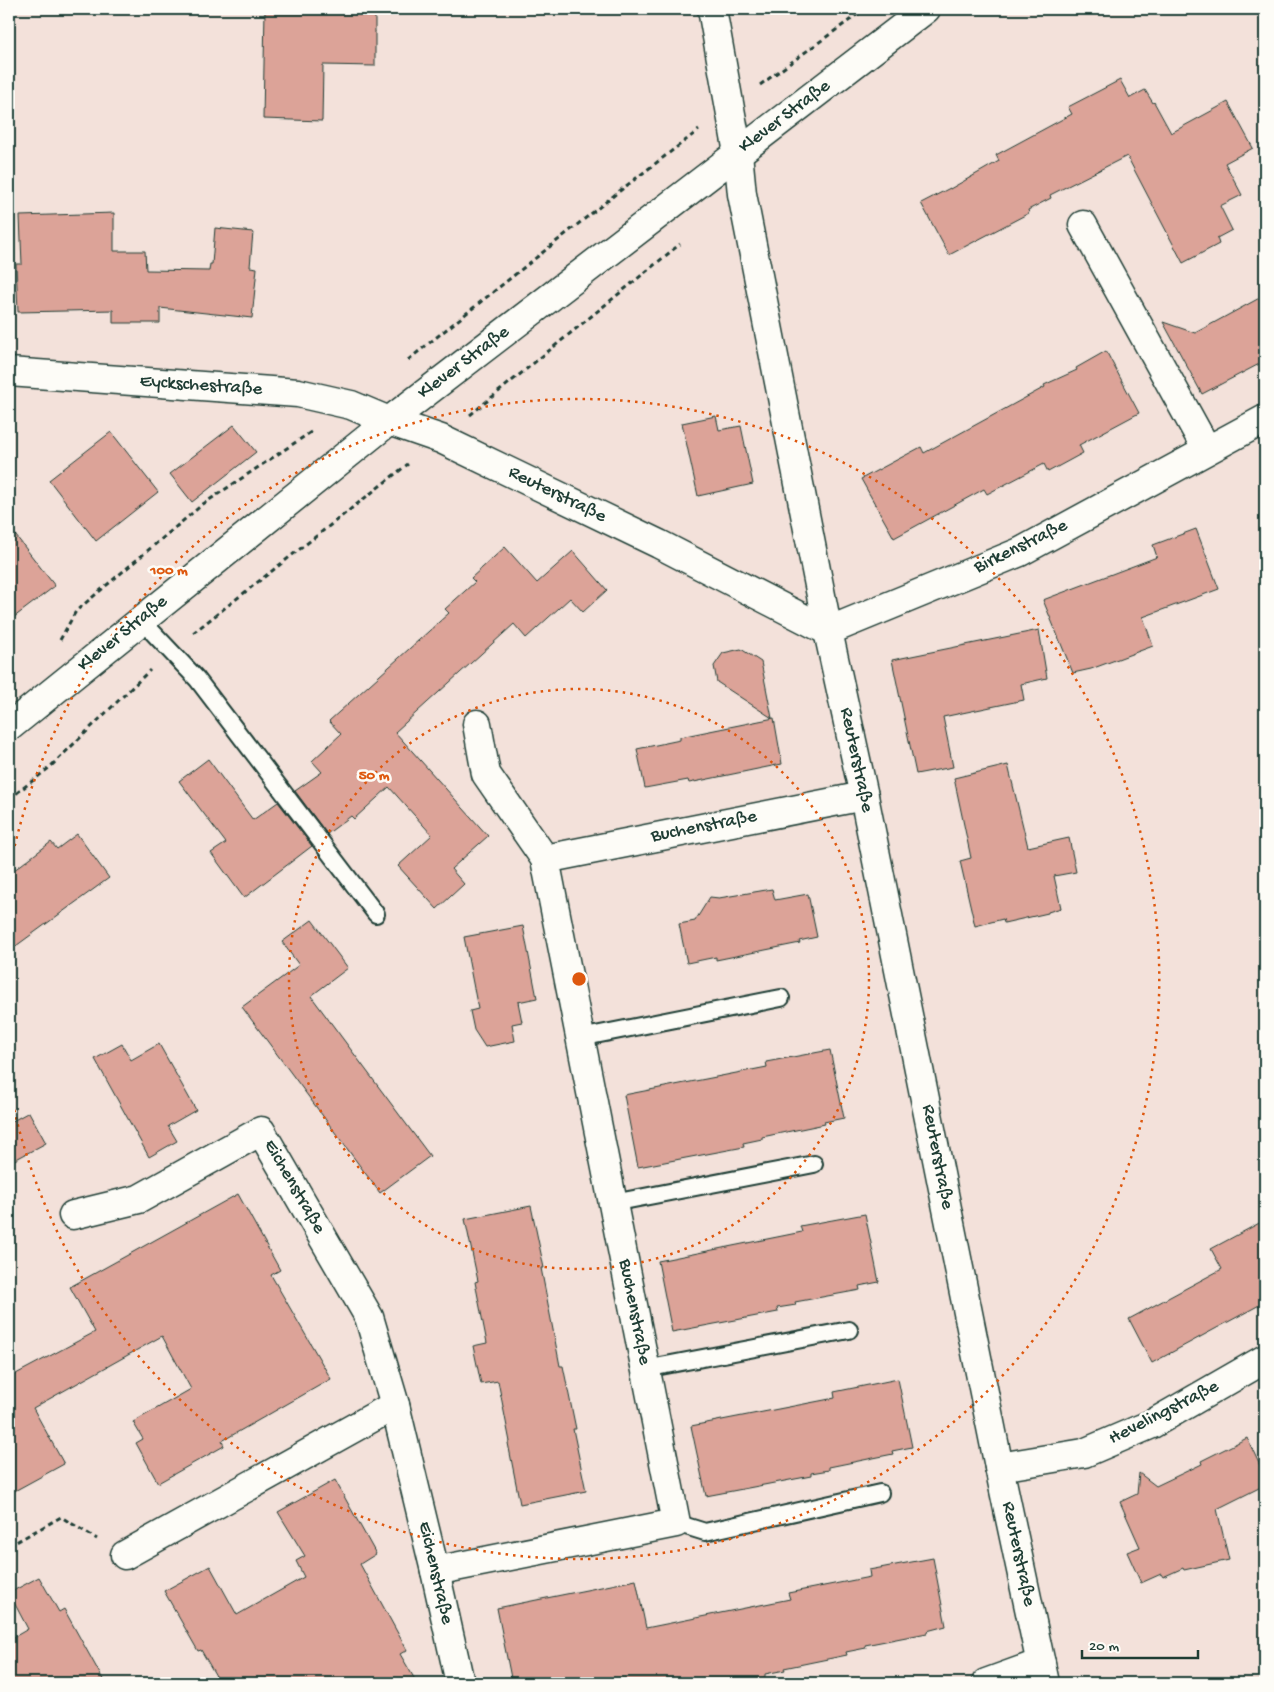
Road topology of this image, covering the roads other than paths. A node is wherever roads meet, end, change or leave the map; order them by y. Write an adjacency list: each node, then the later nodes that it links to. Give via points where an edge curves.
1 (712, 9): 3 (street, Reuterstraße)
2 (926, 9): 3 (street, Klever Straße)
3 (738, 153): 7 (street, Klever Straße); 10 (street, Reuterstraße, via 742,194)
4 (1084, 225): 8 (street)
5 (9, 372): 7 (street, Eyckschestraße, via 298,393 352,405)
6 (1265, 419): 8 (street, Birkenstraße)
7 (389, 421): 9 (street, Klever Straße); 10 (street, Reuterstraße, via 441,439)
8 (1207, 450): 10 (street, Birkenstraße, via 1020,552)
9 (141, 620): 12 (street, Klever Straße); 15 (lane, via 203,687)
10 (828, 630): 13 (street, Reuterstraße)
11 (477, 724): 14 (street, Buchenstraße, via 486,774)
12 (9, 727)
13 (864, 796): 14 (street, Buchenstraße); 25 (street, Reuterstraße)
14 (545, 859): 17 (street, Buchenstraße)
15 (376, 914)
16 (781, 998): 17 (lane)
17 (580, 1038): 19 (street, Buchenstraße)
18 (814, 1164): 19 (lane)
19 (613, 1203): 23 (street, Buchenstraße)
20 (73, 1215): 24 (street, Eichenstraße, via 139,1199 261,1131 370,1317)
21 (849, 1330): 23 (lane)
22 (1265, 1359): 25 (street, Hevelingstraße, via 1152,1424 1084,1453)
23 (645, 1369): 27 (street, Buchenstraße)
24 (395, 1405): 28 (street); 29 (street, Eichenstraße)
25 (999, 1467): 30 (street, Reuterstraße)
26 (880, 1493): 27 (lane, via 705,1532)
27 (676, 1524): 29 (street)
28 (126, 1555)
29 (435, 1571): 31 (street, Eichenstraße)
30 (1043, 1673): 32 (street)
31 (460, 1683)
32 (986, 1683)

